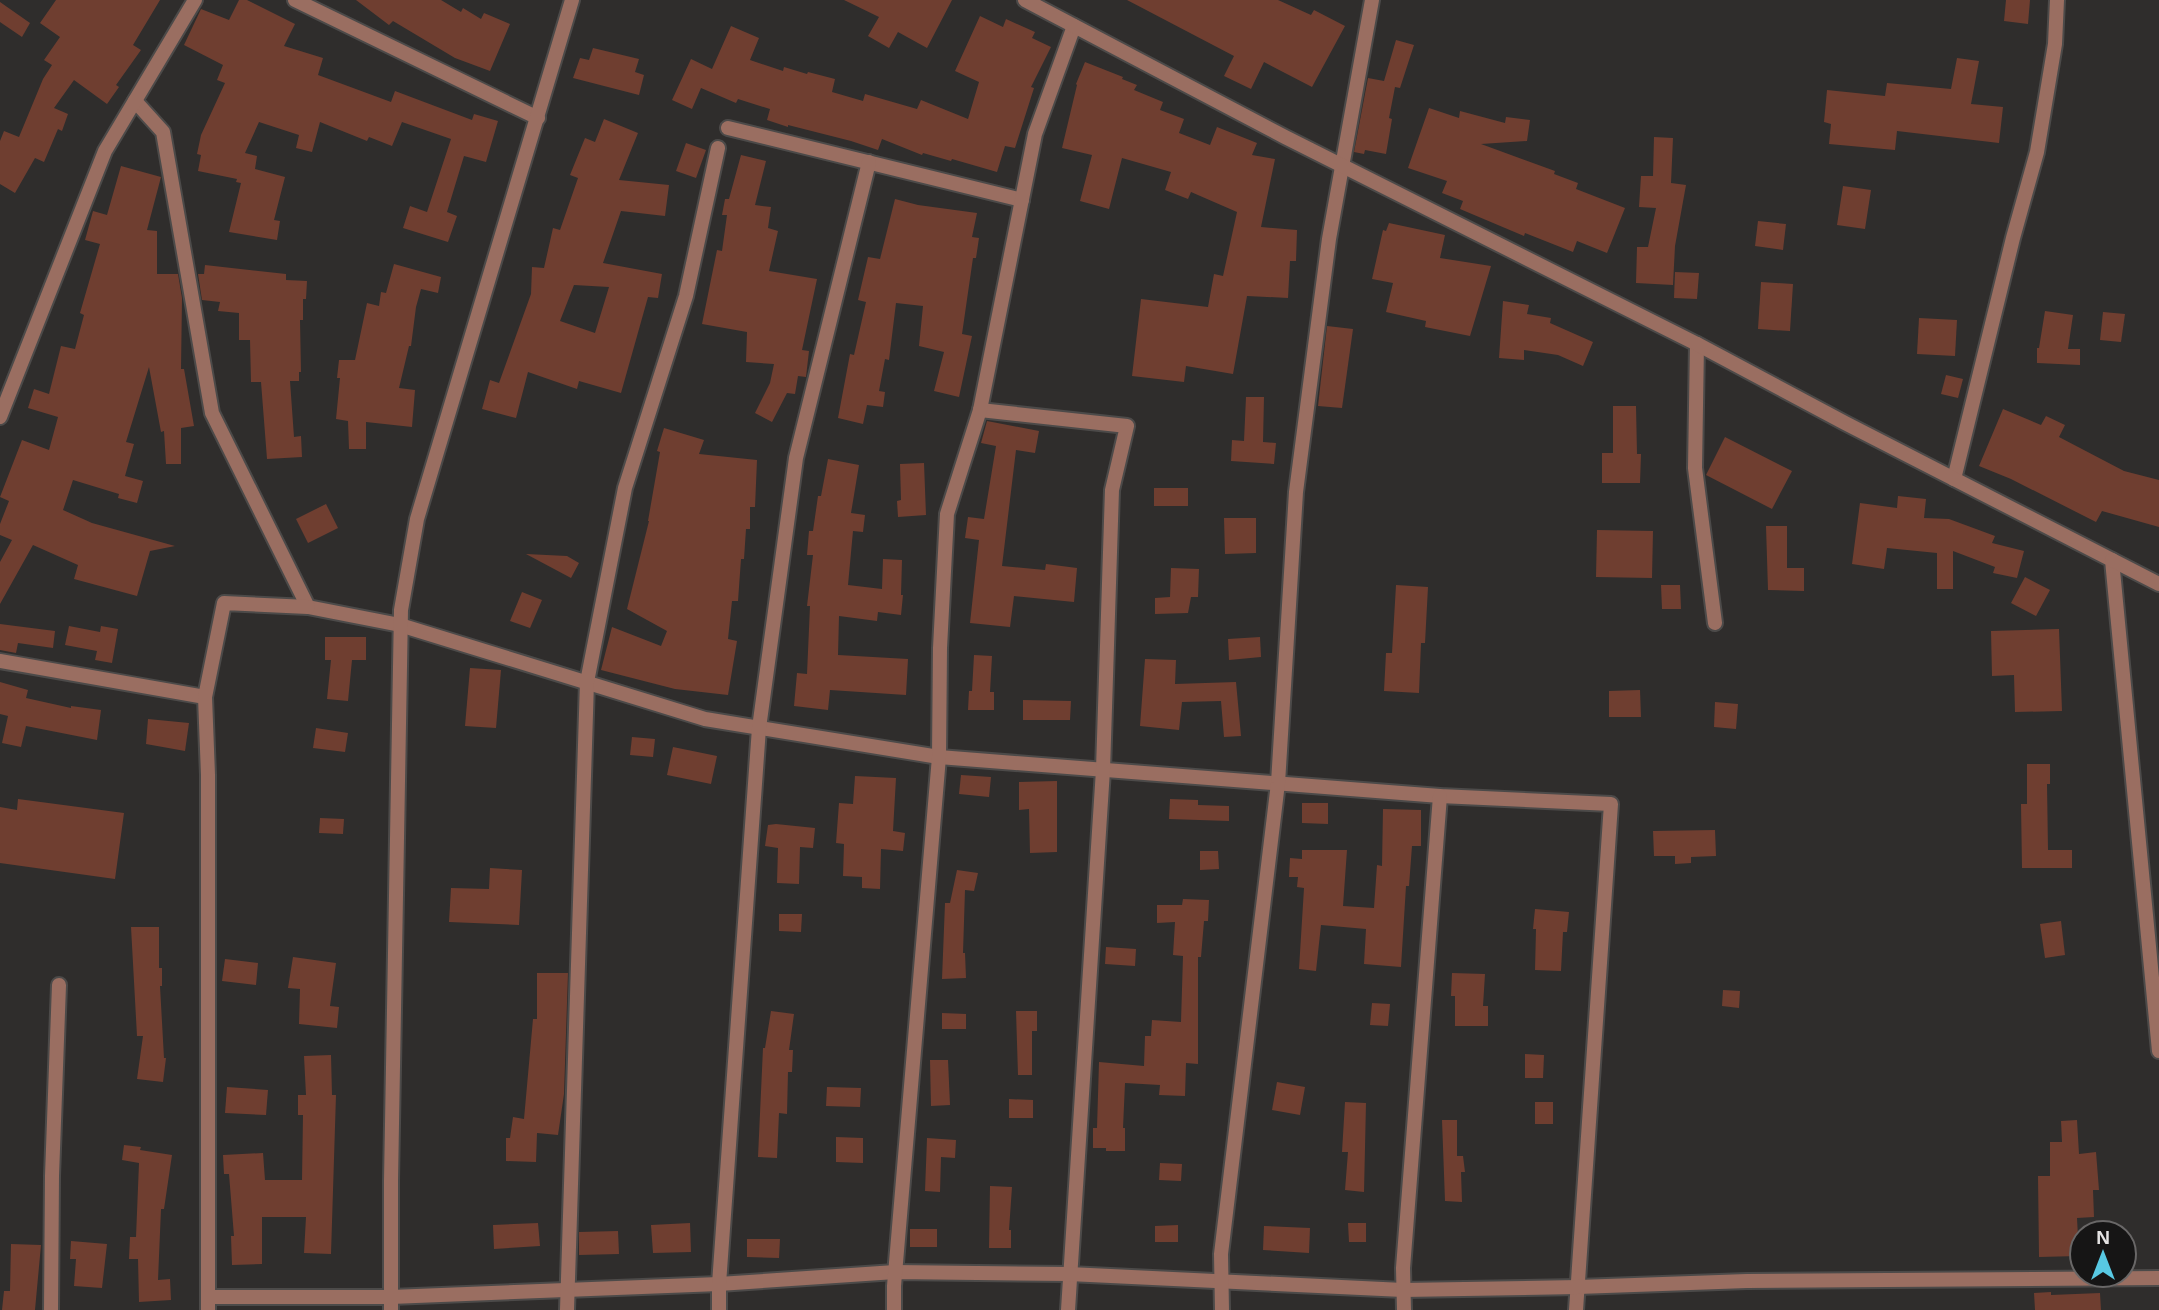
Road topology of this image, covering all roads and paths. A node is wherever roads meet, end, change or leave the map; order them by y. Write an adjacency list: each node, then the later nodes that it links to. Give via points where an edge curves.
1 (195, 0): 8 (street)
2 (295, 0): 9 (street)
3 (572, 0): 9 (street)
4 (1025, 0): 7 (street)
5 (1372, 0): 13 (street)
6 (2057, 0): 18 (street, via 2055,44 2037,152)
7 (1074, 26): 13 (street); 14 (street, via 1035,134)
8 (135, 101): 17 (street, via 105,151); 21 (street, via 163,132 212,413)
9 (538, 118): 23 (street, via 417,519)
10 (727, 128): 12 (street)
11 (718, 148): 25 (street, via 686,296 625,488)
12 (869, 162): 14 (street); 27 (street, via 796,458)
13 (1341, 166): 15 (street); 30 (street, via 1296,492)
14 (1022, 200): 16 (street)
15 (1697, 344): 18 (street); 22 (street, via 1695,468)
16 (980, 410): 28 (street, via 947,514); 29 (street, via 1128,426 1112,490)
17 (0, 417)
18 (1954, 479): 19 (street)
19 (2112, 560): 20 (street); 33 (street)
20 (2159, 584)
21 (308, 607): 23 (street); 26 (street, via 224,603)
22 (1715, 623)
23 (400, 625): 25 (street); 42 (street)
24 (0, 662): 26 (street)
25 (587, 682): 27 (street, via 705,719); 40 (street)
26 (205, 697): 43 (street)
27 (759, 728): 28 (street); 38 (street)
28 (939, 757): 29 (street); 34 (street)
29 (1103, 770): 30 (street); 35 (street)
30 (1278, 783): 31 (street); 37 (street)
31 (1440, 796): 39 (street, via 1611,804); 41 (street)
32 (59, 985): 44 (street)
33 (2159, 1051)
34 (895, 1272): 35 (street); 38 (street); 47 (street)
35 (1069, 1274): 37 (street); 48 (street)
36 (2159, 1278): 39 (street)
37 (1221, 1280): 41 (street); 49 (street)
38 (719, 1284): 40 (street); 46 (street)
39 (1578, 1287): 41 (street); 51 (street)
40 (567, 1289): 42 (street); 45 (street)
41 (1403, 1290): 50 (street)
42 (391, 1303): 43 (street)
43 (208, 1304)
44 (51, 1310)
45 (567, 1310)
46 (719, 1310)
47 (894, 1310)
48 (1068, 1310)
49 (1222, 1310)
50 (1404, 1310)
51 (1576, 1310)

